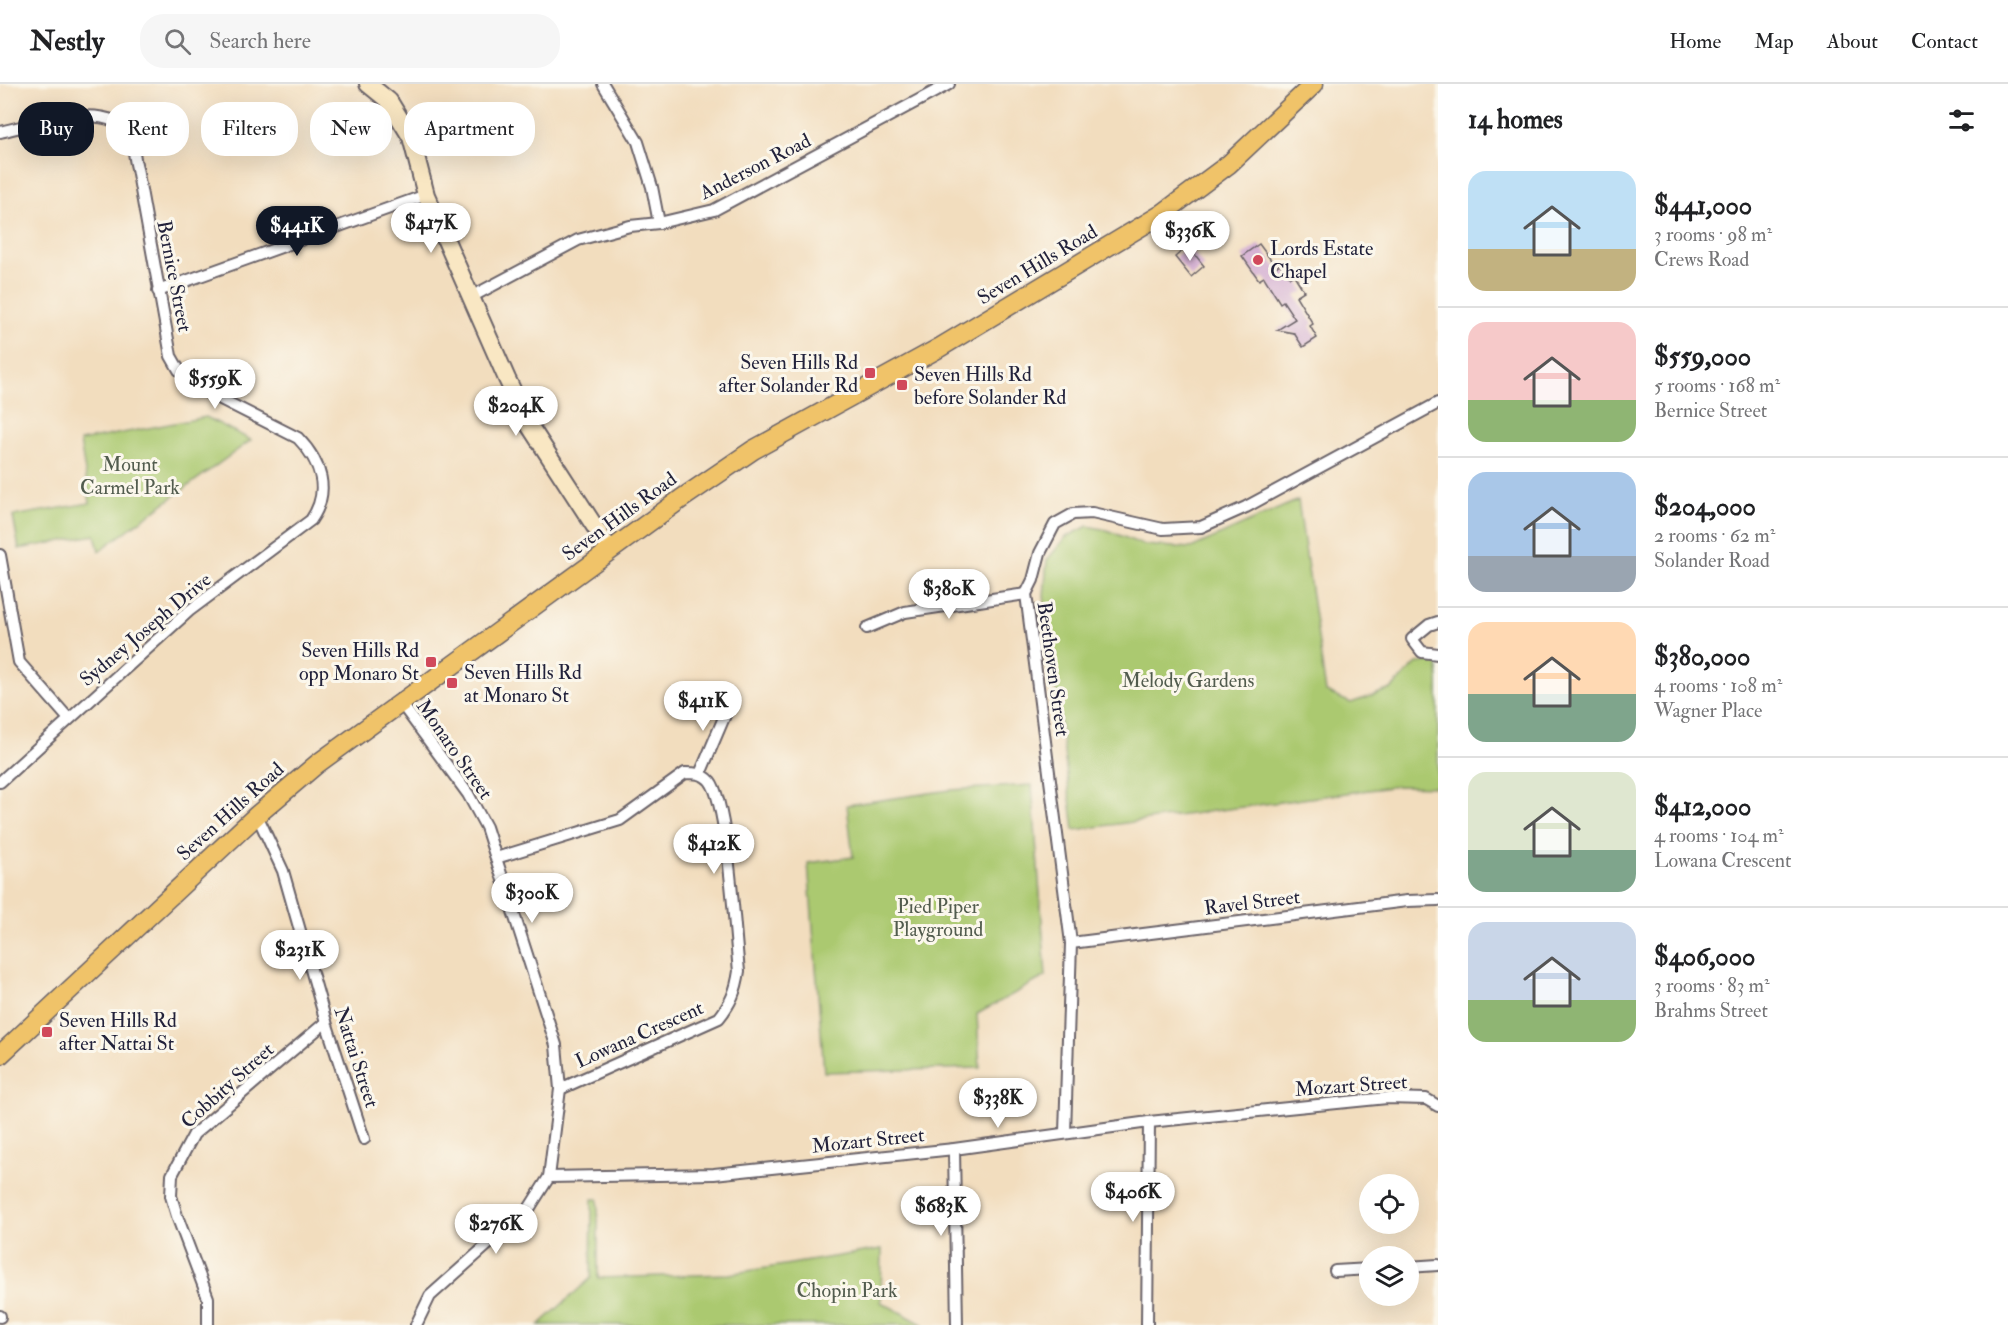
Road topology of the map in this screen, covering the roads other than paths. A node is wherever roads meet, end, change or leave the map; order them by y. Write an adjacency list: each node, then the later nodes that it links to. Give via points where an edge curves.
1 (368, 84): 6 (street, via 389,101 411,137)
2 (603, 84): 7 (street, via 638,142)
3 (949, 84): 7 (street, Anderson Road, via 714,210)
4 (1314, 84): 12 (main road, Seven Hills Road, via 1229,164 1162,214 939,348 753,450)
5 (0, 132): 8 (street, Bernice Street, via 77,117 105,116 116,121 130,137)
6 (426, 195): 8 (street); 9 (street)
7 (659, 223): 9 (street, Anderson Road, via 630,226 578,240)
8 (158, 291): 11 (street, Bernice Street, via 171,356 179,370 201,389 271,422 310,450 323,487)
9 (471, 297): 12 (street, via 529,425)
10 (1438, 403): 14 (street, Beethoven Street, via 1246,507 1201,527 1163,529 1092,513 1073,514 1054,524)
11 (318, 510): 20 (street, Sydney Joseph Drive, via 311,520 189,611)
12 (610, 550): 19 (main road, Seven Hills Road)
13 (0, 555): 20 (street, via 19,662)
14 (1026, 594): 16 (street, via 904,612); 26 (street, Beethoven Street)
15 (1438, 622): 17 (street, via 1412,639 1422,652)
16 (867, 628)
17 (1438, 654)
18 (731, 701): 21 (street)
19 (401, 703): 23 (main road, Seven Hills Road, via 317,764); 24 (street, Monaro Street, via 468,794 486,827)
20 (69, 718): 22 (street, Sydney Joseph Drive)
21 (700, 774): 24 (street, via 685,772 620,820); 29 (street, Lowana Crescent, via 710,781 717,796 725,837 738,971 736,990 719,1018)
22 (0, 782)
23 (257, 815): 27 (street, Nattai Street, via 283,871); 28 (main road, Seven Hills Road)
24 (496, 858): 29 (street, Monaro Street, via 556,1046)
25 (1438, 900): 26 (street, Ravel Street)
26 (1071, 943): 32 (street, Beethoven Street)
27 (327, 1022): 33 (street, Nattai Street); 40 (street, Cobbity Street, via 195,1134 172,1175 171,1196 208,1298)
28 (0, 1055)
29 (560, 1089): 35 (street, Monaro Street)
30 (1438, 1106): 31 (street, Mozart Street, via 1426,1099 1387,1098)
31 (1149, 1122): 32 (street, Mozart Street); 43 (street)
32 (1065, 1133): 34 (street, Mozart Street)
33 (364, 1139)
34 (954, 1149): 35 (street, Mozart Street, via 714,1174); 42 (street)
35 (549, 1177): 41 (street, Monaro Street, via 525,1215 430,1296)
36 (1438, 1265): 37 (street)
37 (1419, 1266)
38 (1359, 1270): 39 (street)
39 (1335, 1271)
40 (208, 1325)
41 (416, 1325)
42 (957, 1325)
43 (1147, 1325)

